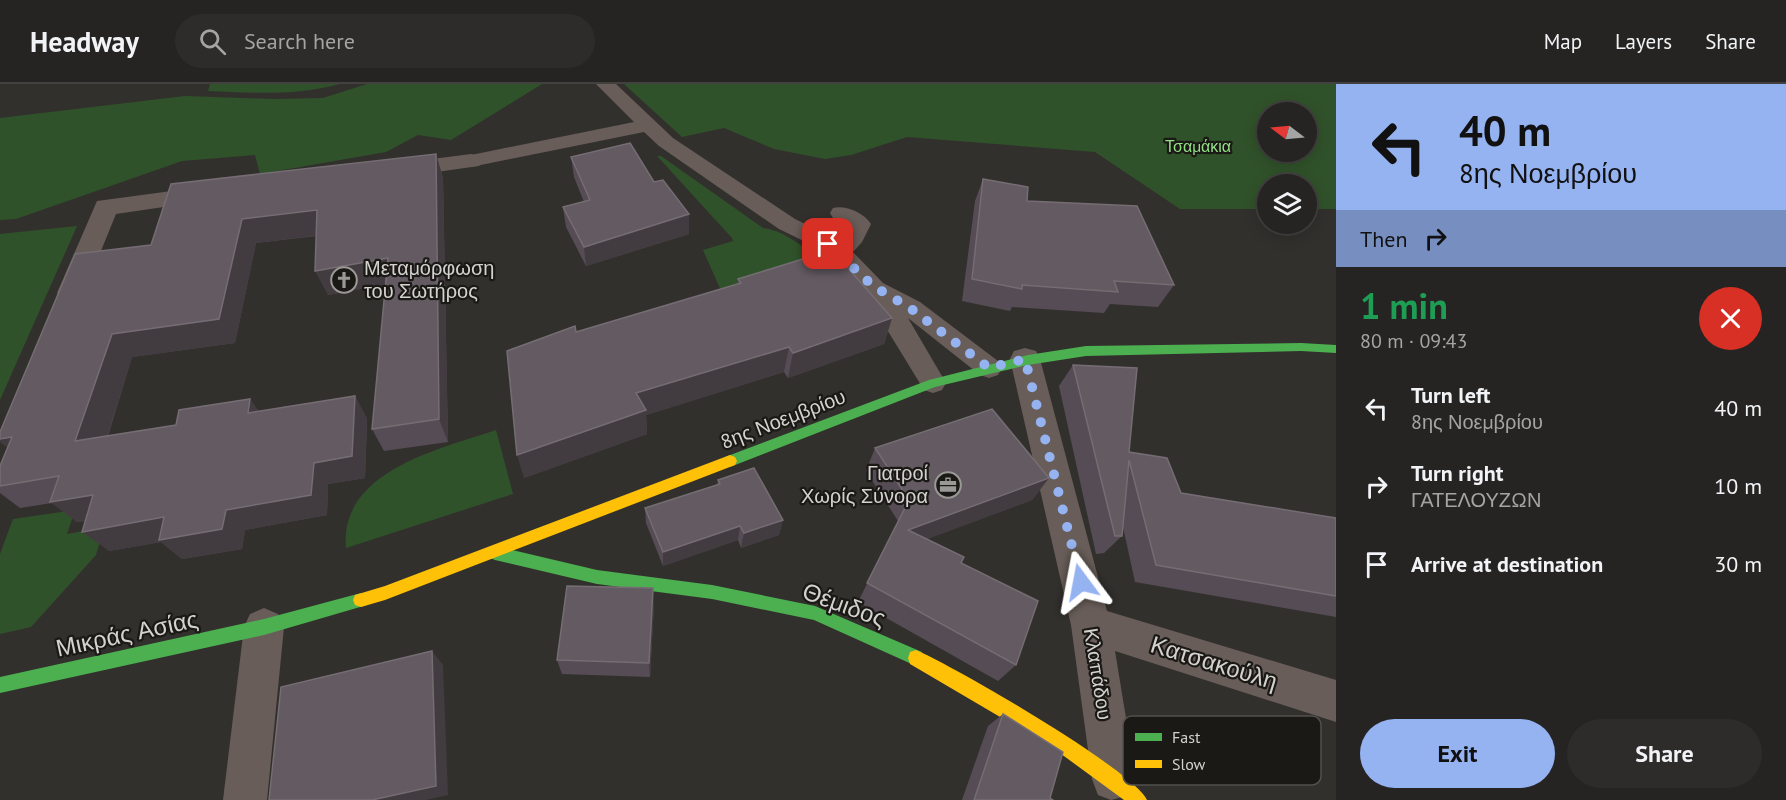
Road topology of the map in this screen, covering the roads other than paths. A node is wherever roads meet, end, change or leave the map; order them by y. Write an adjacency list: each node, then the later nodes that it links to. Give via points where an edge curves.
1 (605, 84): 2 (lane)
2 (648, 125): 3 (lane); 7 (lane, via 717,179)
3 (471, 161): 4 (street)
4 (365, 175)
5 (235, 191): 9 (street, via 106,207)
6 (841, 213): 7 (lane, via 860,224)
7 (839, 252): 8 (lane)
8 (873, 286): 12 (lane, via 910,308); 13 (lane)
9 (62, 315)
10 (1336, 350): 11 (main road, 8ης Νοεμβρίου, via 1125,350)
11 (1025, 359): 12 (main road, 8ης Νοεμβρίου); 15 (street, Κλαπάδου)
12 (989, 368): 13 (main road, 8ης Νοεμβρίου)
13 (933, 383): 14 (main road, 8ης Νοεμβρίου)
14 (495, 553): 16 (main road, 8ης Νοεμβρίου, via 385,593); 20 (main road, Θέμιδος, via 597,577 712,592 815,613 910,655 1028,724)
15 (1091, 625): 18 (street, Κατσακούλη); 19 (street, Κλαπάδου)
16 (264, 627): 17 (main road, Μικράς Ασίας); 21 (street)
17 (0, 685)
18 (1336, 701)
19 (1123, 776)
20 (1126, 790)
21 (245, 800)

